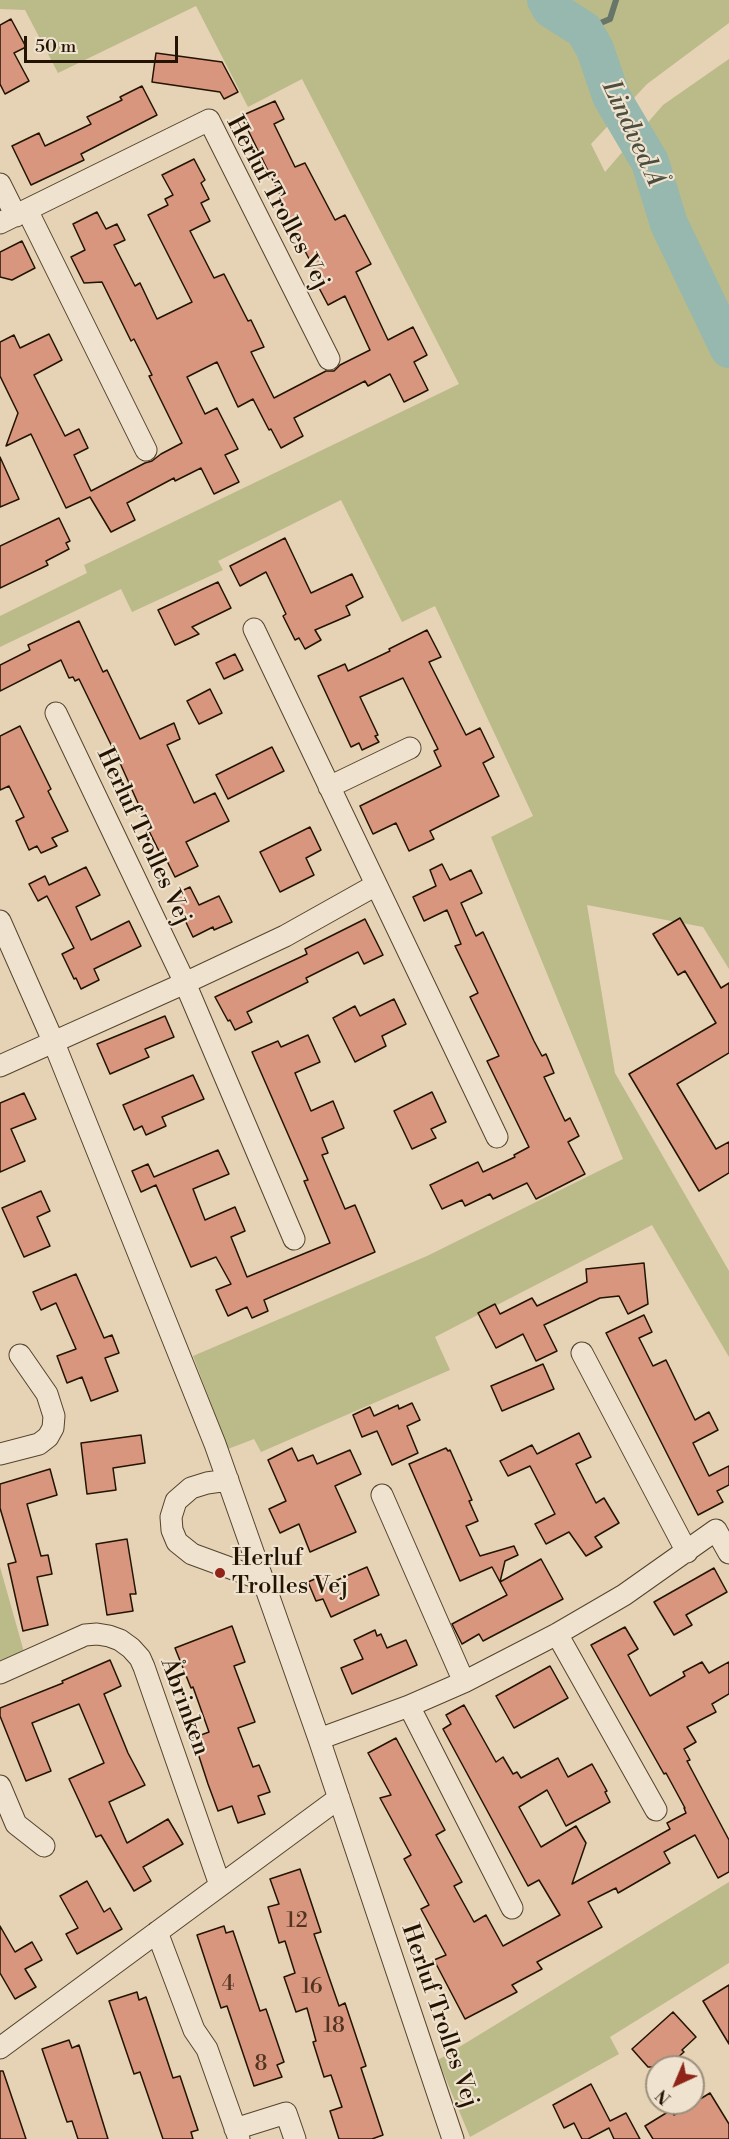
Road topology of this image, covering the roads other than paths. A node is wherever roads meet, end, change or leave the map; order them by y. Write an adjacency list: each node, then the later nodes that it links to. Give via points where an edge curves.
1 (0, 184): 2 (street)
2 (14, 216): 3 (street, Herluf Trolles Vej, via 209,120); 4 (street)
3 (329, 359)
4 (146, 450)
5 (254, 629): 8 (street)
6 (56, 713): 11 (street, Herluf Trolles Vej)
7 (410, 748): 8 (street)
8 (329, 787): 9 (street)
9 (376, 885): 11 (street, via 285,936); 14 (street)
10 (0, 921): 12 (street, Herluf Trolles Vej)
11 (185, 983): 12 (street); 15 (street, Herluf Trolles Vej)
12 (54, 1043): 13 (street); 19 (street, Herluf Trolles Vej)
13 (0, 1066)
14 (497, 1137)
15 (294, 1239)
16 (582, 1353): 22 (street)
17 (20, 1354): 18 (street, via 47,1394 54,1416 53,1428 39,1444)
18 (0, 1454)
19 (228, 1480): 24 (street, Herluf Trolles Vej); 24 (street, via 191,1488 176,1501 172,1530 177,1542 192,1554)
20 (382, 1495): 27 (street)
21 (723, 1526): 22 (street); 23 (street)
22 (687, 1552): 25 (street)
23 (729, 1553)
24 (263, 1580): 29 (street, Herluf Trolles Vej)
25 (558, 1634): 27 (street); 32 (street)
26 (0, 1673): 34 (street, Åbrinken, via 85,1635 109,1636 131,1648 144,1667)
27 (464, 1682): 28 (street)
28 (409, 1706): 29 (street); 35 (street)
29 (319, 1739): 31 (street, Herluf Trolles Vej)
30 (0, 1786): 33 (street, via 16,1824)
31 (339, 1798): 34 (street); 40 (street, Herluf Trolles Vej)
32 (656, 1810)
33 (44, 1846)
34 (220, 1885): 36 (street)
35 (512, 1908)
36 (157, 1932): 37 (street); 38 (street, via 194,2030 207,2049)
37 (0, 2048)
38 (237, 2134): 39 (street, via 286,2113)
39 (295, 2139)
40 (453, 2139)

